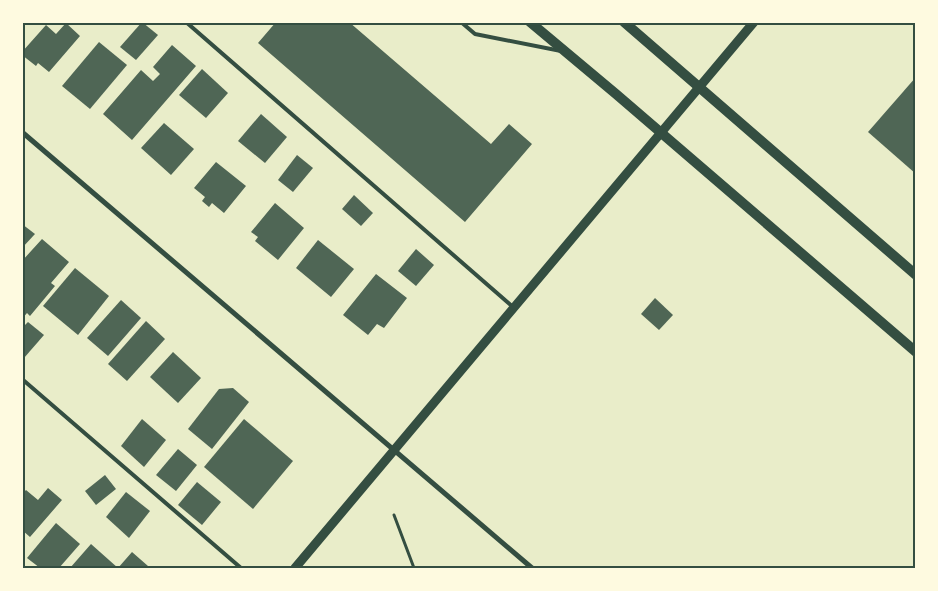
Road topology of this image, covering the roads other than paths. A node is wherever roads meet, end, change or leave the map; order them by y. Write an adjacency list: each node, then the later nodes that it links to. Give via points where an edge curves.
1 (186, 22): 11 (lane)
2 (461, 22): 6 (lane, via 474,34)
3 (530, 22): 6 (main road)
4 (624, 22): 7 (main road)
5 (754, 22): 7 (street)
6 (564, 52): 9 (main road)
7 (699, 89): 9 (street); 10 (main road)
8 (22, 132): 14 (street)
9 (662, 133): 11 (street); 12 (main road)
10 (916, 275)
11 (514, 308): 14 (street)
12 (916, 352)
13 (22, 379): 15 (lane)
14 (394, 451): 16 (street); 17 (street)
15 (241, 568)
16 (295, 568)
17 (532, 568)

